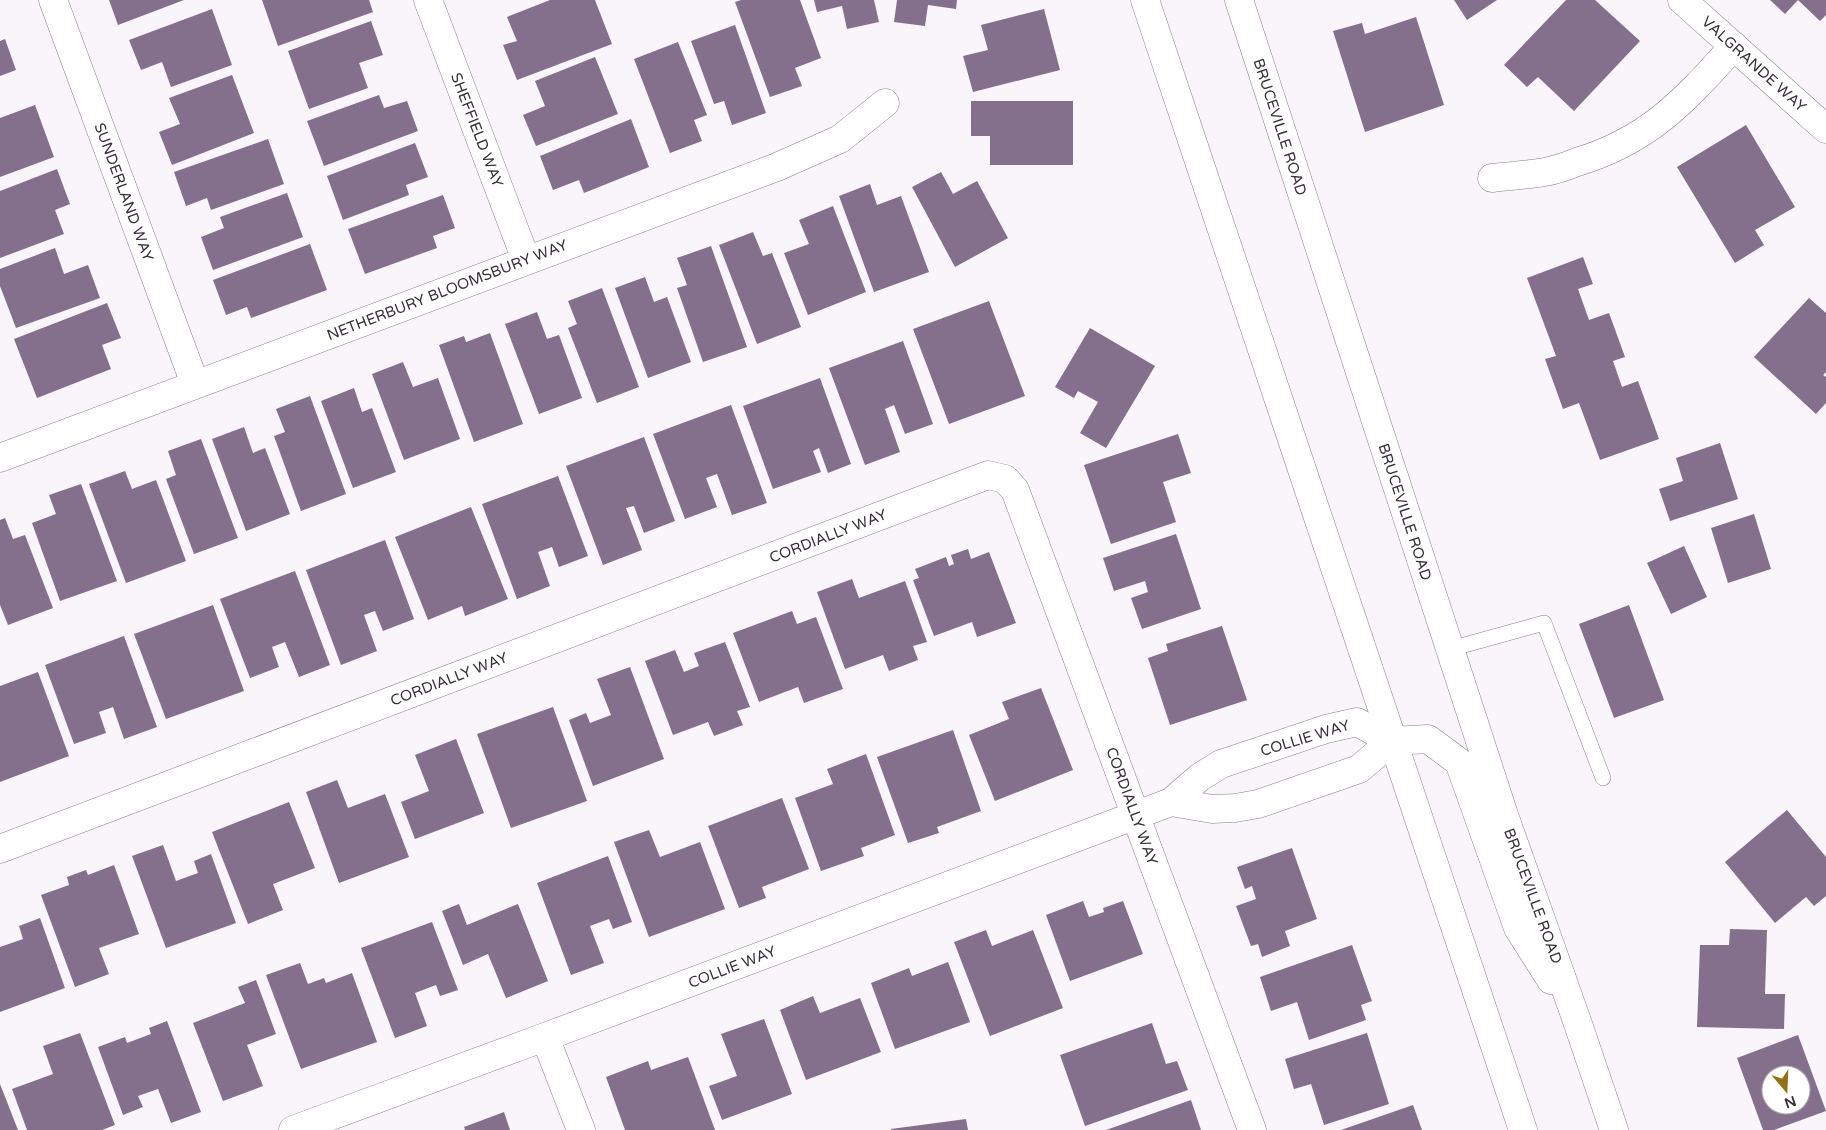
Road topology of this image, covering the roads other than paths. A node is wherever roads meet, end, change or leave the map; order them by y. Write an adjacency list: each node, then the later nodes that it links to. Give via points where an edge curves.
1 (53, 0): 11 (street, SUNDERLAND WAY)
2 (428, 0): 10 (street, SHEFFIELD WAY)
3 (1145, 0): 14 (street)
4 (1239, 0): 13 (street, BRUCEVILLE ROAD)
5 (1682, 0): 6 (street, VALGRANDE WAY)
6 (1734, 46): 8 (street, VALGRANDE WAY); 9 (street, via 1689,95 1662,119 1631,139 1599,156 1546,172)
7 (885, 103): 10 (street, NETHERBURY BLOOMSBURY WAY, via 840,139 786,163)
8 (1826, 129)
9 (1492, 178)
10 (526, 260): 11 (street, NETHERBURY BLOOMSBURY WAY)
11 (196, 384): 12 (street, NETHERBURY BLOOMSBURY WAY)
12 (0, 458)
13 (1450, 649): 15 (lane, via 1544,623); 19 (street, BRUCEVILLE ROAD, via 1504,815)
14 (1392, 741): 16 (street, COLLIE WAY, via 1359,769 1258,804 1212,809); 16 (street, COLLIE WAY, via 1356,722 1326,729 1221,764); 19 (street, BRUCEVILLE ROAD, via 1428,739 1459,762 1518,928); 24 (street)
15 (1603, 778)
16 (1171, 802): 17 (street, COLLIE WAY)
17 (1135, 814): 18 (street, CORDIALLY WAY, via 1015,490 1005,479 988,475); 20 (street, COLLIE WAY); 23 (street, CORDIALLY WAY)
18 (0, 849)
19 (1577, 1021): 25 (street, BRUCEVILLE ROAD)
20 (545, 1038): 21 (street, COLLIE WAY); 22 (street)
21 (293, 1130)
22 (581, 1130)
23 (1252, 1130)
24 (1523, 1130)
25 (1614, 1130)

